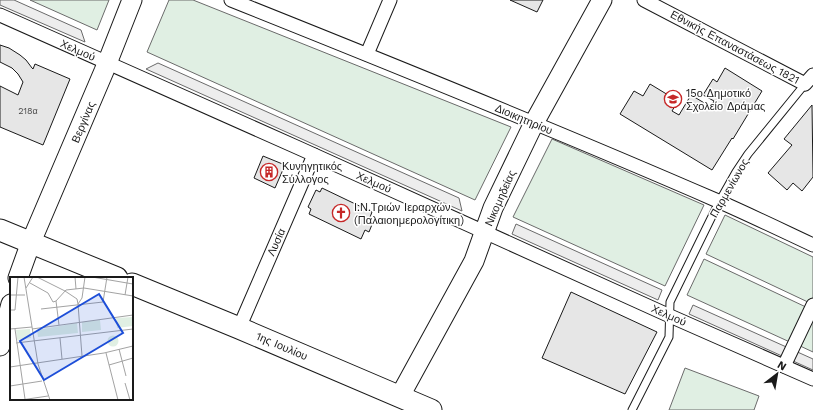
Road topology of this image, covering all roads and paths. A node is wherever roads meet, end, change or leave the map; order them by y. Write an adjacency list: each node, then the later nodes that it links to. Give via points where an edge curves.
1 (132, 0): 8 (street, Βεργίνας)
2 (231, 0): 7 (street, Διοικητηρίου)
3 (390, 0): 7 (street)
4 (602, 0): 10 (street, Νικομηδείας)
5 (644, 0): 9 (street, Εθνικής Επαναστάσεως 1821)
6 (0, 15): 8 (street, Χελμού)
7 (367, 54): 10 (street, Διοικητηρίου)
8 (108, 63): 11 (street, Χελμού); 15 (street, Βεργίνας)
9 (809, 79): 12 (lane, Παρμενίωνος, via 745,159)
10 (534, 123): 12 (street, Διοικητηρίου); 14 (street, Νικομηδείας, via 493,208)
11 (314, 155): 14 (street, Χελμού); 23 (street, Λυσία)
12 (719, 202): 16 (street, Διοικητηρίου); 22 (lane, Παρμενίωνος, via 670,302)
13 (0, 230): 15 (main road)
14 (485, 232): 22 (street, Χελμού); 27 (street, Νικομηδείας, via 471,268)
15 (31, 242): 17 (street, Βεργίνας); 18 (main road)
16 (813, 245)
17 (18, 277)
18 (115, 277)
19 (133, 284): 23 (main road, 1ης Ιουλίου)
20 (813, 305): 25 (street)
21 (10, 308): 24 (street)
22 (670, 316): 25 (street, Χελμού); 29 (lane, Παρμενίωνος, via 669,338)
23 (239, 328): 27 (main road, 1ης Ιουλίου)
24 (0, 346)
25 (784, 366): 26 (street, Χελμού)
26 (813, 379)
27 (400, 396): 28 (main road, 1ης Ιουλίου)
28 (431, 410)
29 (632, 410)

